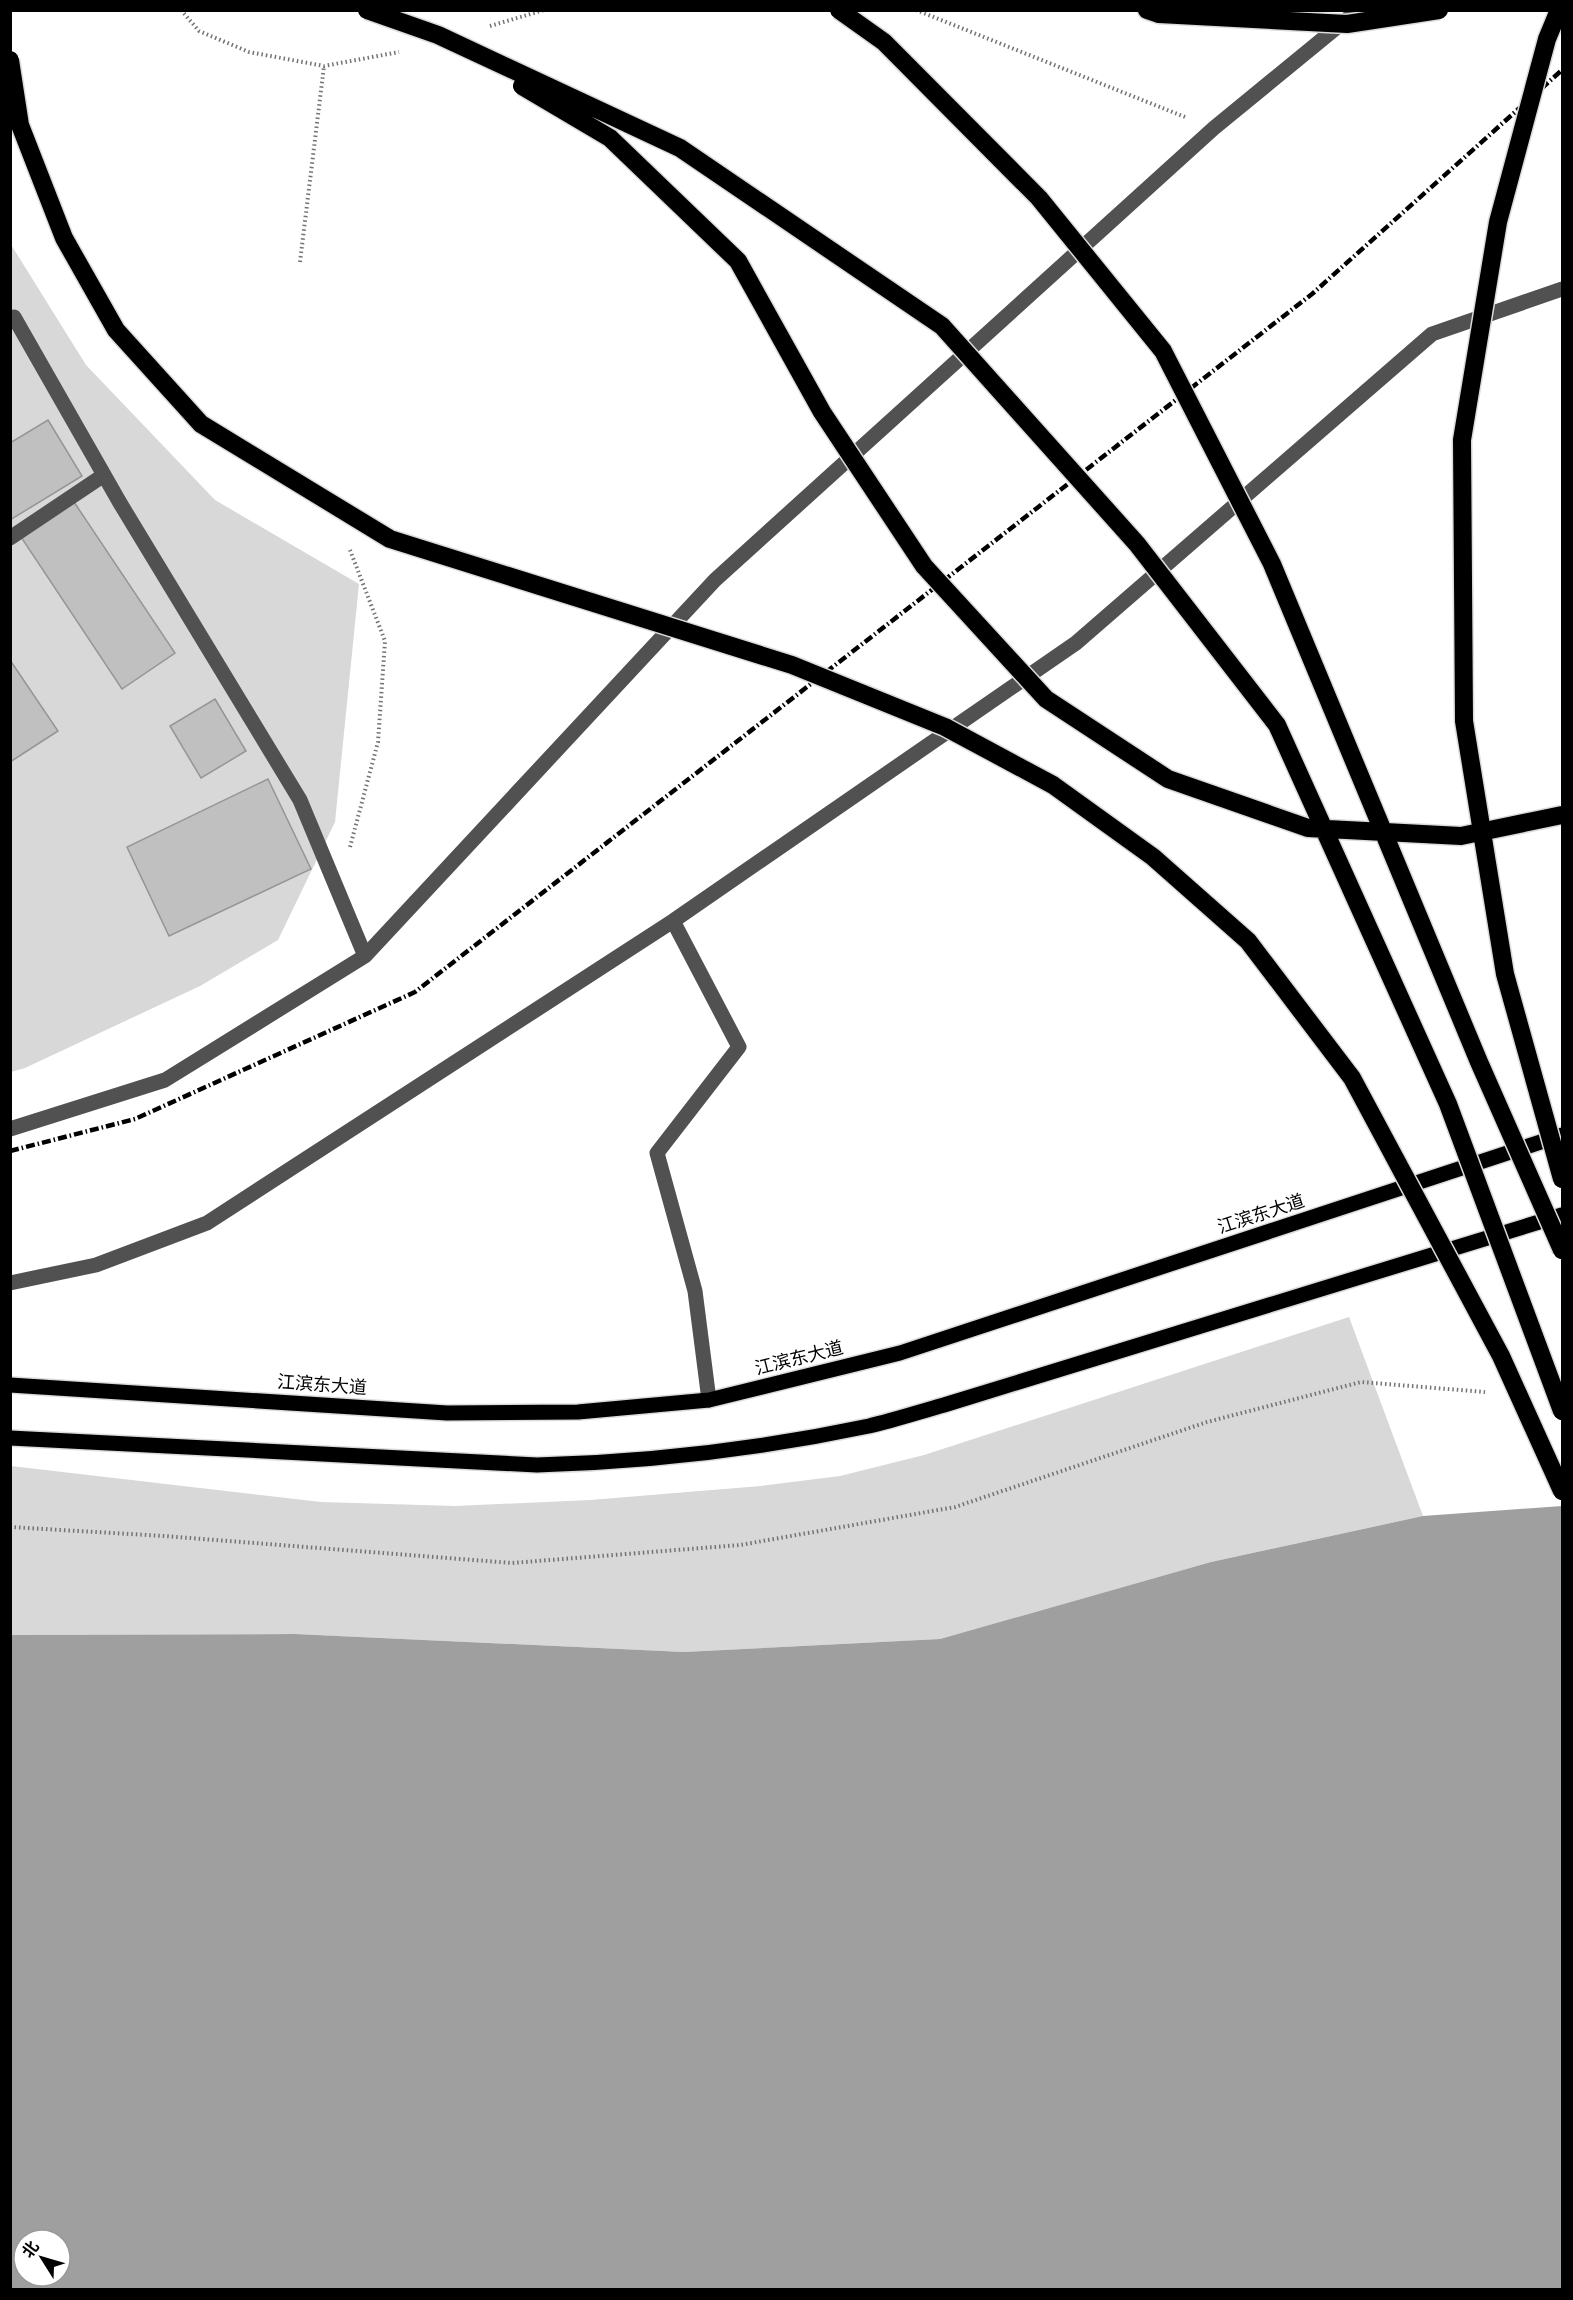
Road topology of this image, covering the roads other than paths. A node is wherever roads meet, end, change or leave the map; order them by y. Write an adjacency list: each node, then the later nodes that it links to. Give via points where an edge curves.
1 (367, 10): 7 (highway, bridge)
2 (839, 10): 20 (highway, bridge, via 884,42 1039,198 1163,351 1272,564 1479,1062)
3 (1147, 10): 5 (highway, bridge, via 1159,14 1347,24)
4 (1358, 10): 15 (street, via 1214,128 715,580)
5 (1439, 10)
6 (1559, 10): 18 (highway, bridge, via 1547,39 1498,222 1462,452 1464,721 1505,974)
7 (438, 35): 13 (highway, bridge, via 610,138 738,261 822,412 924,566 1046,699 1168,779 1308,828 1461,836); 24 (highway, bridge, via 680,148 942,326 1137,544 1277,725 1448,1104)
8 (10, 60): 26 (highway, bridge, via 20,125 64,238 116,330 201,424 390,539 792,665 945,727 1053,785 1153,858 1248,941 1352,1078 1501,1356)
9 (1563, 289): 14 (street, via 1432,334 1076,643)
10 (14, 317): 11 (street)
11 (104, 475): 12 (street); 15 (street, via 300,800)
12 (10, 538)
13 (1563, 815)
14 (673, 921): 21 (street, via 207,1222 96,1265); 23 (street, via 739,1047 657,1153 695,1291)
15 (365, 956): 16 (street, via 165,1080)
16 (10, 1129)
17 (1563, 1135): 23 (main road, 江滨东大道, via 900,1353)
18 (1563, 1179)
19 (1563, 1215): 25 (main road, via 944,1405 871,1425 776,1443 604,1463 537,1464)
20 (1563, 1250)
21 (10, 1283)
22 (10, 1385): 23 (main road, 江滨东大道, via 447,1413 578,1412)
23 (709, 1400)
24 (1563, 1411)
25 (10, 1438)
26 (1563, 1491)

